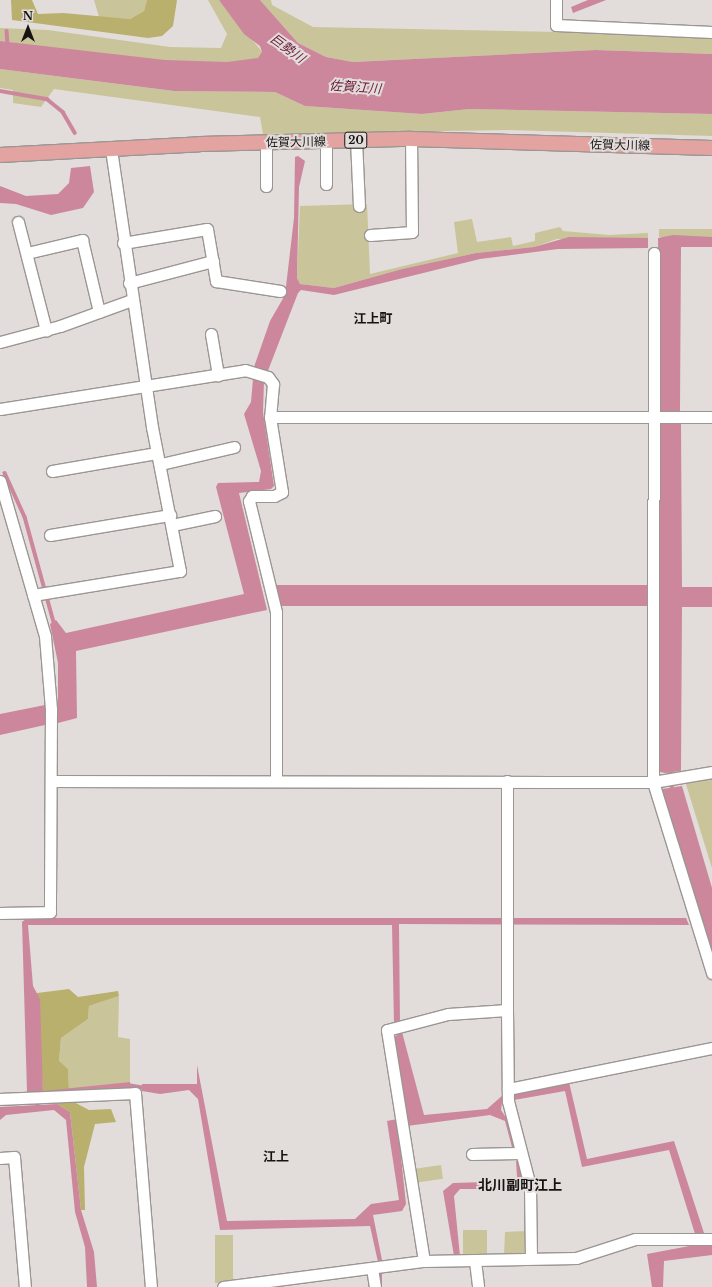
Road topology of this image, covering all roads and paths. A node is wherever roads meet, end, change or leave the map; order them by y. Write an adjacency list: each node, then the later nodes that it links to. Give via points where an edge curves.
1 (556, 0): 2 (street, via 556,25)
2 (712, 32)
3 (411, 139): 4 (main road, 佐賀大川線 / 20); 7 (main road, 佐賀大川線 / 20); 14 (street, via 412,232)
4 (356, 140): 5 (main road, 佐賀大川線 / 20); 12 (street)
5 (326, 141): 6 (main road, 佐賀大川線 / 20); 10 (street)
6 (266, 142): 8 (main road, 佐賀大川線 / 20); 11 (street)
7 (712, 148)
8 (111, 150): 9 (main road, 佐賀大川線 / 20); 15 (street)
9 (0, 155)
10 (326, 184)
11 (266, 186)
12 (359, 206)
13 (18, 222): 16 (street)
14 (370, 235)
15 (123, 242): 18 (street, via 208,229); 19 (street)
16 (26, 253): 22 (street, via 82,240); 23 (street)
17 (654, 253): 30 (street)
18 (212, 261): 19 (street); 20 (street, via 216,280)
19 (129, 284): 21 (street)
20 (280, 291)
21 (132, 300): 22 (street); 27 (street)
22 (99, 312): 23 (street)
23 (46, 330): 25 (street)
24 (211, 334): 26 (street)
25 (0, 342)
26 (218, 375): 27 (street); 29 (street, via 252,371 268,377 273,384)
27 (147, 386): 28 (street); 33 (street)
28 (0, 409)
29 (270, 417): 30 (street); 42 (street, via 282,492 274,496 252,496 249,501 273,596)
30 (653, 417): 31 (street); 45 (street)
31 (712, 417)
32 (234, 446): 34 (street)
33 (156, 453): 34 (street); 35 (street)
34 (161, 464): 38 (street)
35 (52, 471)
36 (0, 481): 40 (street)
37 (215, 516): 38 (street)
38 (171, 520): 39 (street); 40 (street, via 180,571)
39 (50, 535)
40 (33, 595): 43 (street, via 49,659)
41 (712, 772): 45 (street)
42 (276, 780): 43 (street); 44 (street)
43 (51, 781): 46 (street, via 50,912)
44 (507, 781): 45 (street); 48 (street)
45 (653, 782): 47 (street)
46 (0, 913)
47 (712, 973)
48 (507, 1010): 50 (street); 57 (street, via 448,1014 387,1030)
49 (712, 1048): 50 (street)
50 (508, 1095): 52 (street)
51 (0, 1099): 61 (street, via 135,1093)
52 (516, 1153): 53 (street); 56 (street, via 530,1186)
53 (472, 1154)
54 (0, 1158): 60 (street, via 14,1157)
55 (704, 1239): 56 (street, via 635,1239 576,1258)
56 (531, 1256): 58 (street)
57 (424, 1261): 58 (street); 59 (street)
58 (470, 1261): 64 (street)
59 (372, 1268): 62 (street); 63 (street)
60 (25, 1287)
61 (151, 1287)
62 (223, 1287)
63 (374, 1287)
64 (478, 1287)

